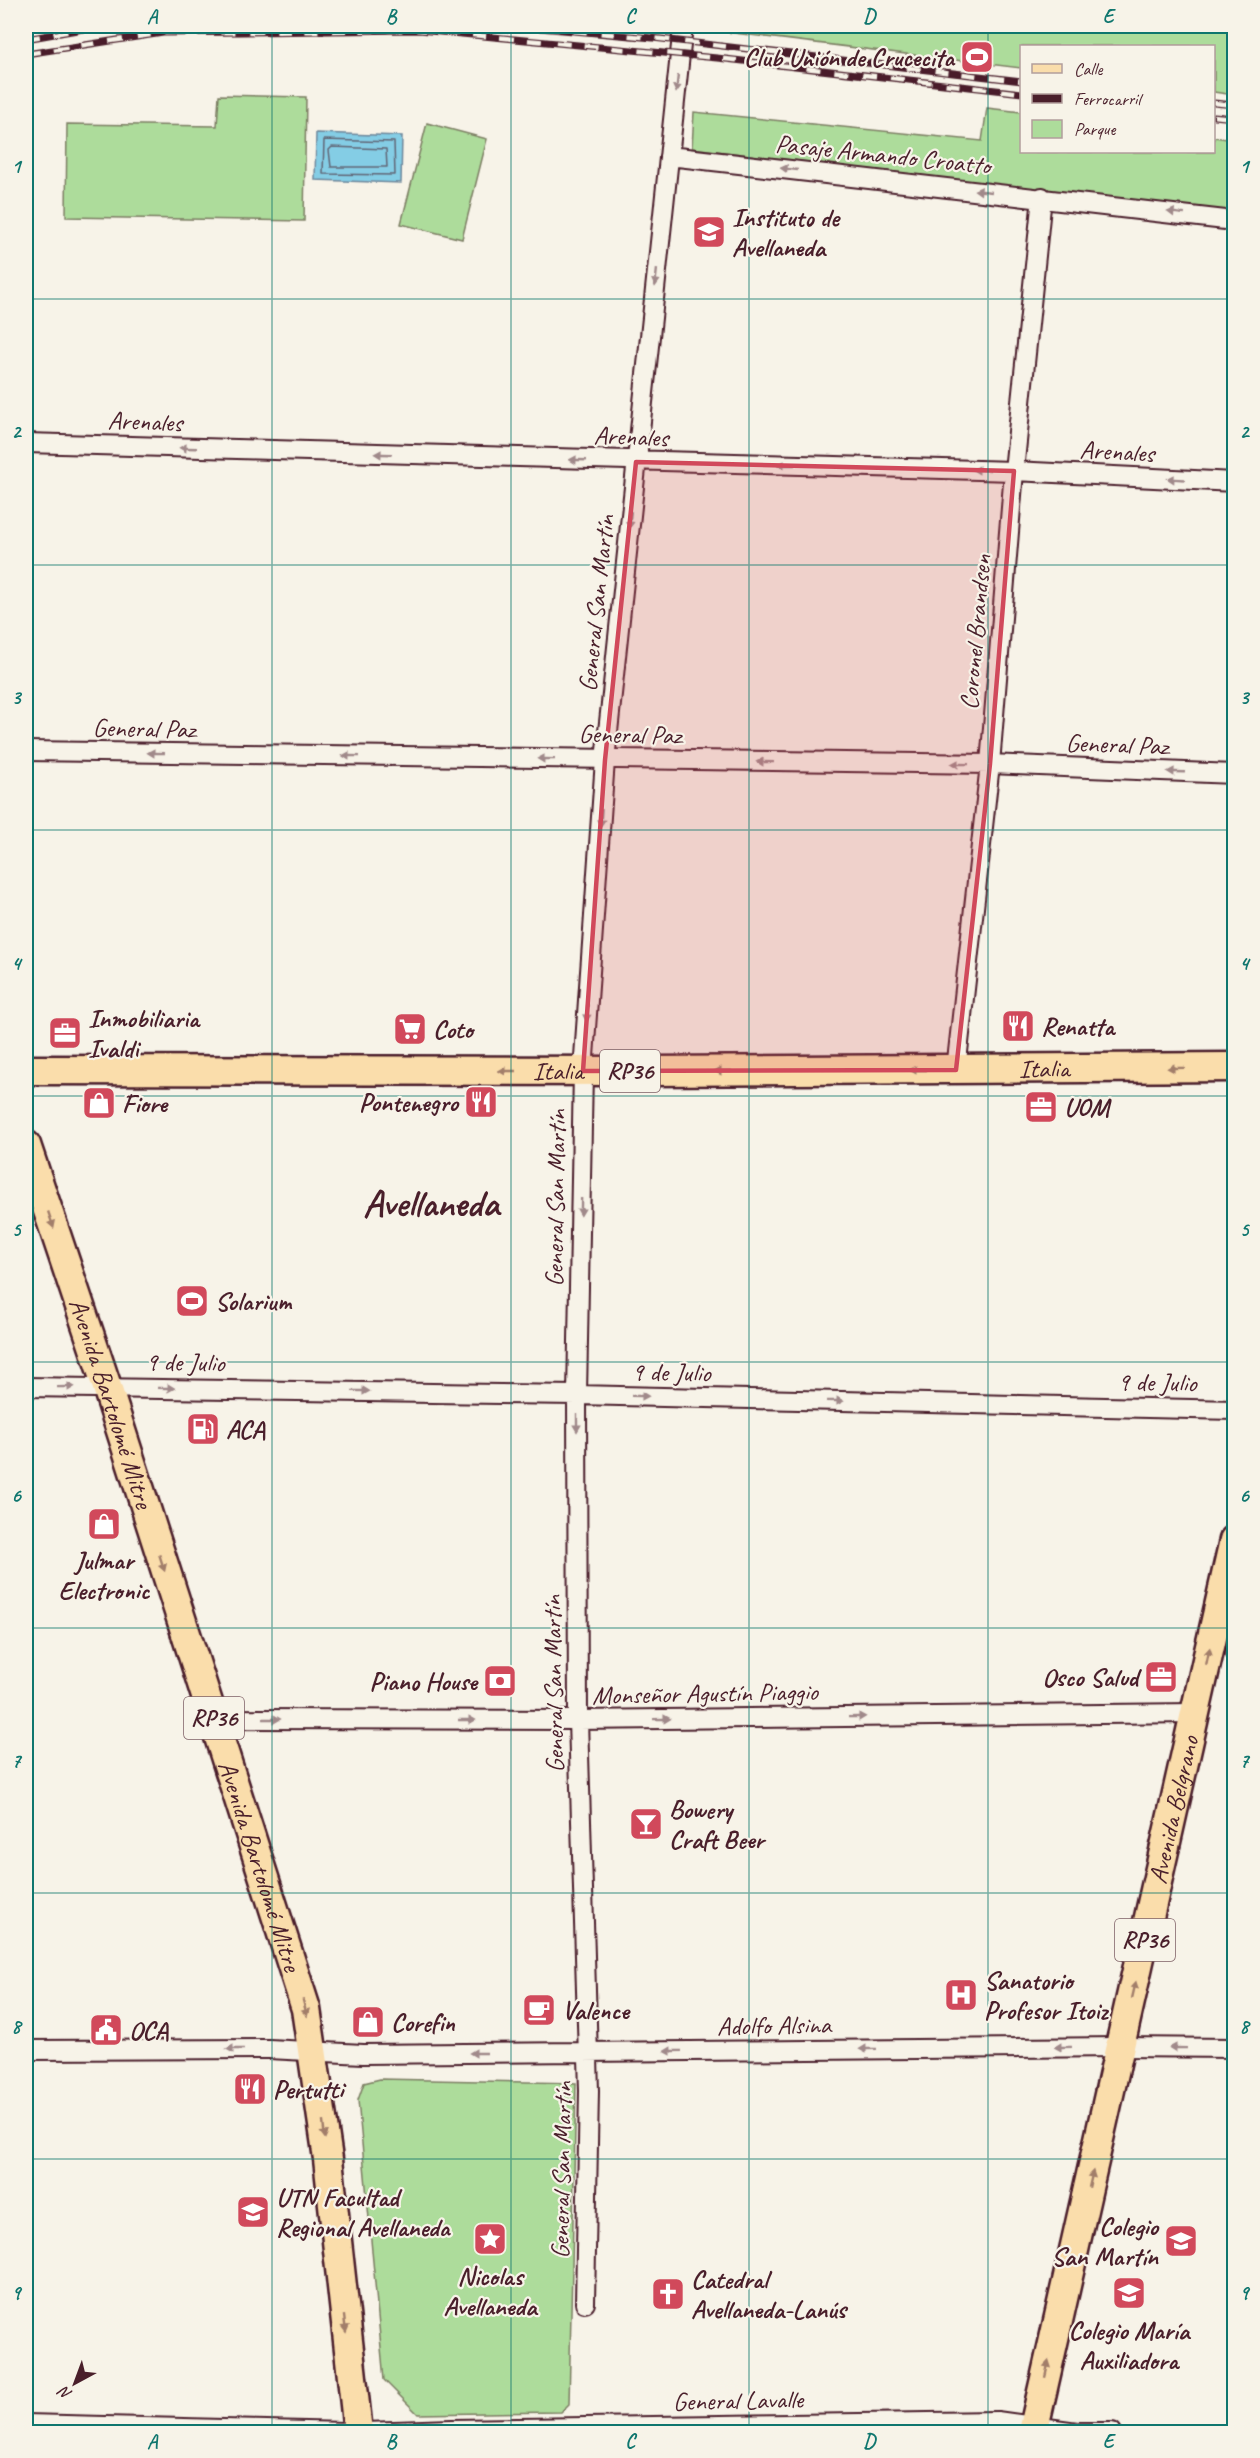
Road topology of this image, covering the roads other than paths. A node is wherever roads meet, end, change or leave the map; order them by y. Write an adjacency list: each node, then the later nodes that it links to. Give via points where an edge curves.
1 (683, 26): 2 (street, General San Martín, one-way to 2)
2 (669, 156): 3 (street, Pasaje Armando Croatto, one-way to 2); 6 (street, General San Martín, one-way to 6)
3 (1042, 197): 4 (street, Pasaje Armando Croatto, one-way to 3); 7 (street, Coronel Brandsen)
4 (1234, 220)
5 (26, 442): 6 (street, Arenales, one-way to 5)
6 (636, 462): 7 (street, Arenales, one-way to 6); 10 (street, General San Martín, one-way to 10)
7 (1014, 471): 8 (street, Arenales, one-way to 7); 11 (street, Coronel Brandsen)
8 (1234, 483)
9 (26, 751): 10 (street, General Paz, one-way to 9)
10 (605, 760): 11 (street, General Paz, one-way to 10); 16 (street, General San Martín, one-way to 16)
11 (990, 765): 12 (street, General Paz, one-way to 11); 15 (street, Coronel Brandsen)
12 (1234, 774)
13 (1234, 1067): 15 (main road, Italia / RP36, one-way to 15)
14 (26, 1070): 16 (main road, Italia / RP36, one-way to 14)
15 (956, 1070): 16 (main road, Italia / RP36, one-way to 16)
16 (583, 1071): 20 (street, General San Martín, one-way to 20)
17 (26, 1145): 18 (main road, Avenida Bartolomé Mitre / RP36, one-way to 18)
18 (107, 1387): 19 (street, 9 de Julio, one-way to 18); 20 (street, 9 de Julio, one-way to 20); 24 (main road, Avenida Bartolomé Mitre / RP36, one-way to 24)
19 (26, 1388)
20 (577, 1395): 21 (street, 9 de Julio, one-way to 21); 25 (street, General San Martín, one-way to 25)
21 (1234, 1410)
22 (1234, 1540): 23 (main road, Avenida Belgrano / RP36, one-way to 22)
23 (1196, 1713): 25 (street, Monseñor Agustín Piaggio, one-way to 23); 26 (main road, Avenida Belgrano / RP36, one-way to 23)
24 (214, 1719): 25 (street, Monseñor Agustín Piaggio, one-way to 25); 29 (main road, Avenida Bartolomé Mitre / RP36, one-way to 29, via 306,2009)
25 (578, 1720): 30 (street, General San Martín)
26 (1121, 2047): 27 (street, Adolfo Alsina, one-way to 26); 30 (street, Adolfo Alsina, one-way to 30); 33 (main road, Avenida Belgrano / RP36, one-way to 26)
27 (1234, 2048)
28 (26, 2050): 29 (street, Adolfo Alsina, one-way to 28)
29 (314, 2051): 30 (street, Adolfo Alsina, one-way to 29); 35 (main road, Avenida Bartolomé Mitre / RP36, one-way to 35)
30 (587, 2052): 31 (street, General San Martín)
31 (585, 2303)
32 (26, 2424): 34 (street)
33 (1034, 2429): 36 (street, General Lavalle, via 997,2421 464,2428); 37 (street, General Lavalle)
34 (345, 2433)
35 (358, 2433)
36 (364, 2433)
37 (1112, 2433)

